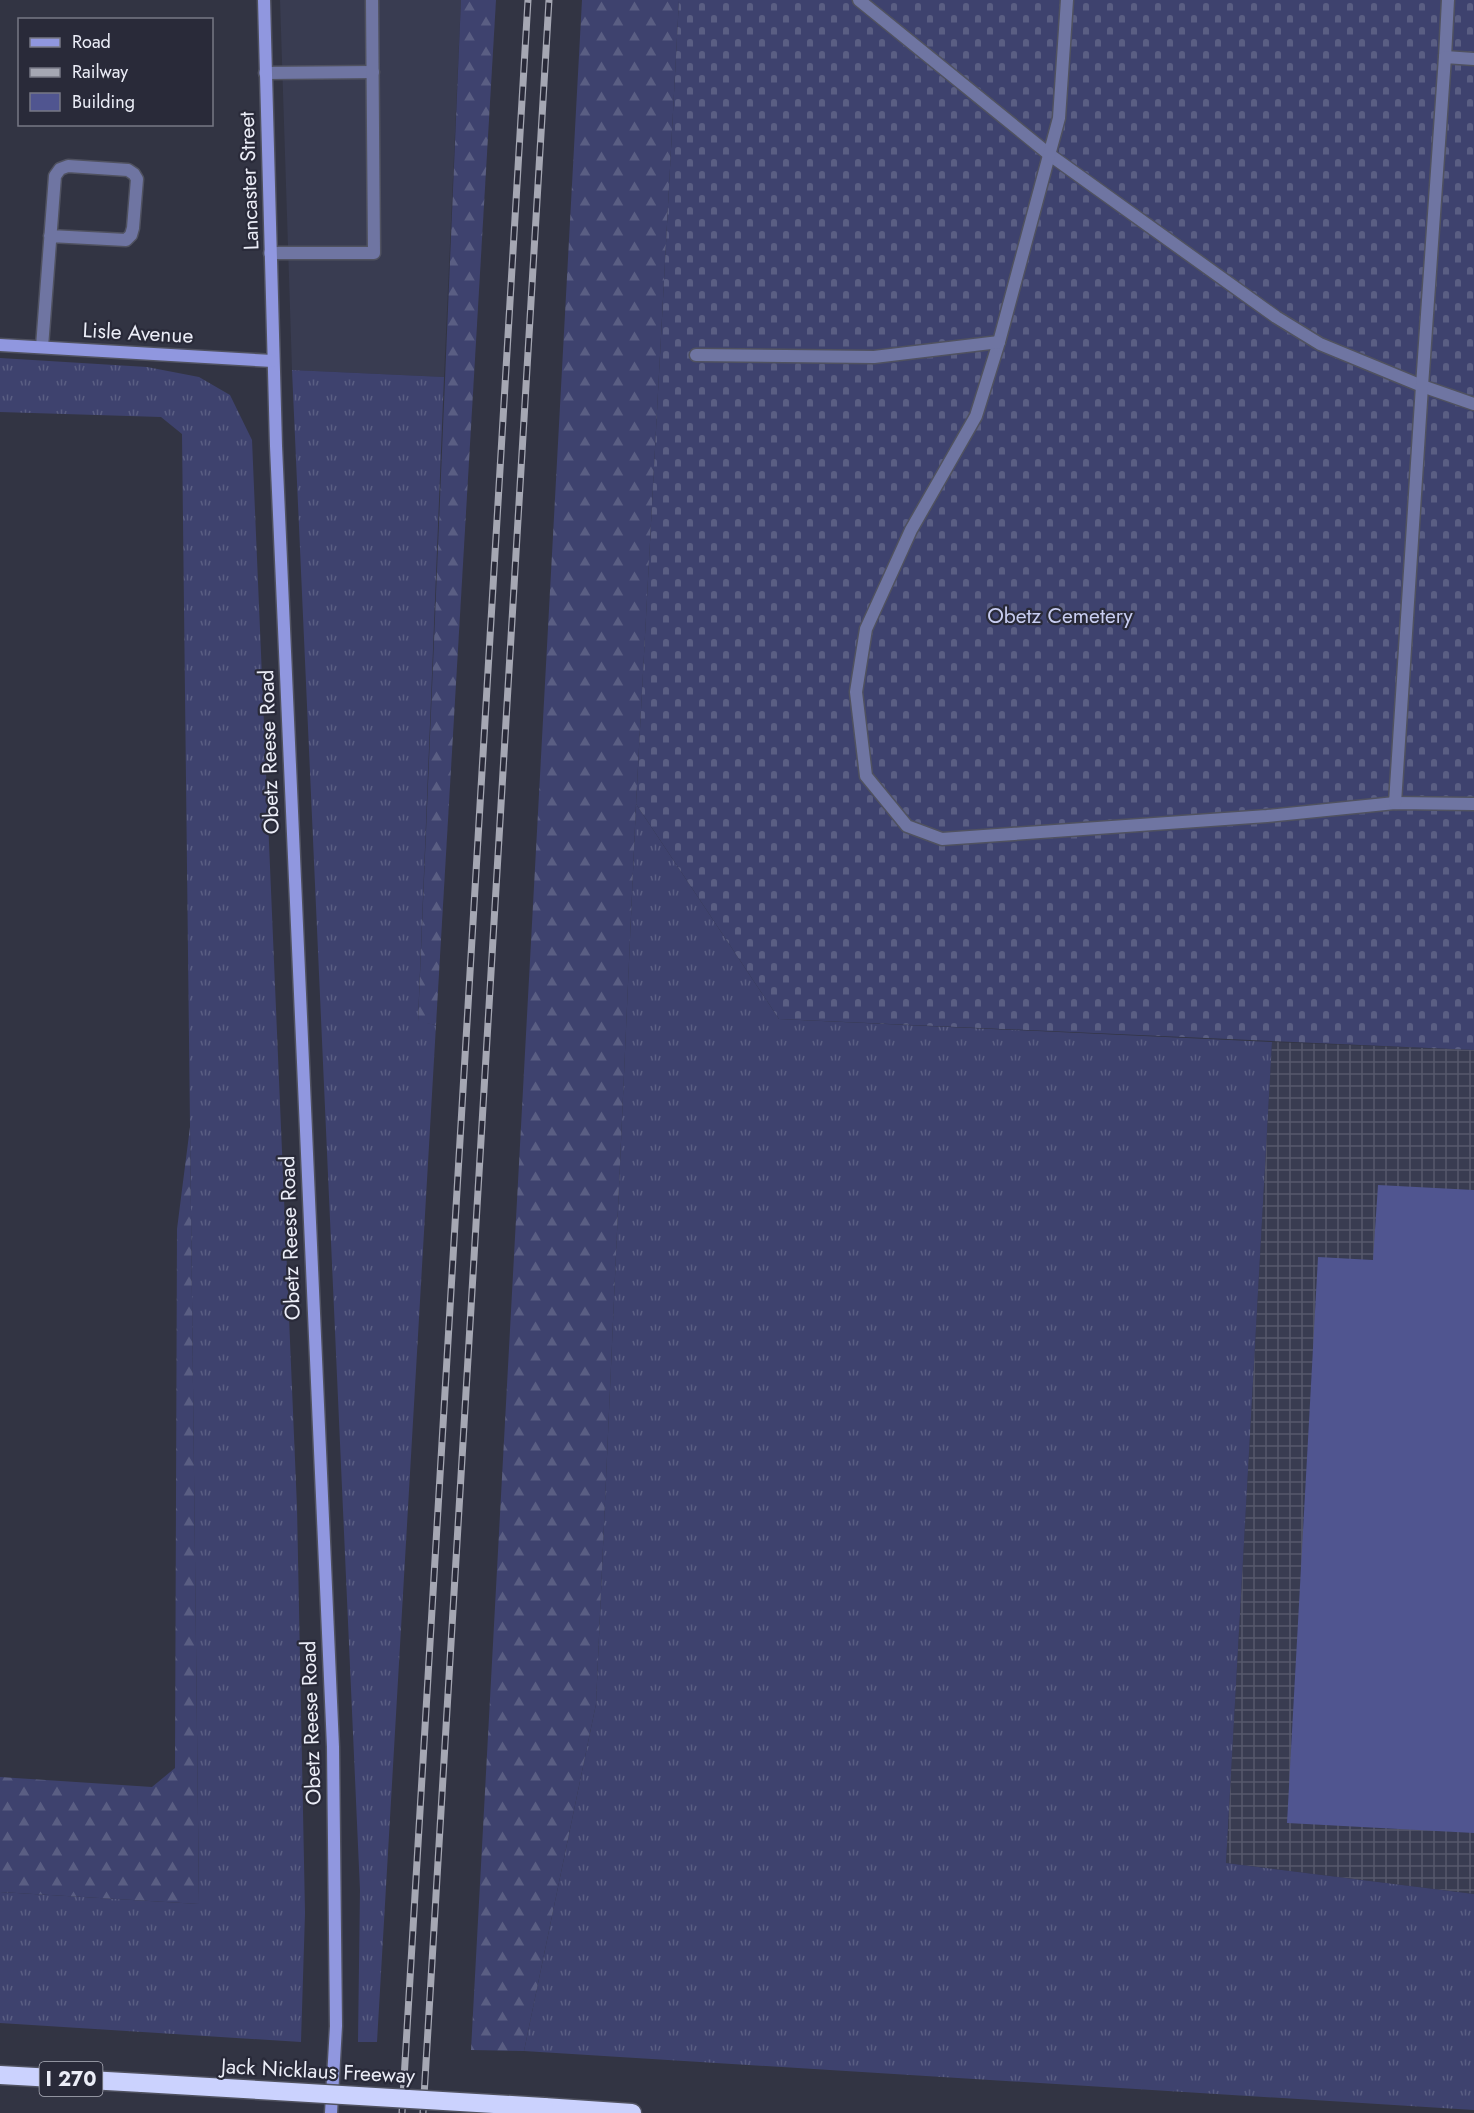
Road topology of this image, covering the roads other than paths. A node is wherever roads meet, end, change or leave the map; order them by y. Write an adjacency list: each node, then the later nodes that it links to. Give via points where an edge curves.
1 (264, 0): 9 (street, Lancaster Street)
2 (372, 0): 8 (lane)
3 (859, 0): 10 (lane)
4 (1067, 0): 10 (lane, via 1059,118)
5 (1448, 0): 6 (lane)
6 (1445, 57): 7 (lane); 18 (lane)
7 (1474, 59)
8 (373, 72): 9 (lane); 12 (lane, via 374,253)
9 (266, 73): 12 (street, Lancaster Street)
10 (1050, 155): 13 (lane); 18 (lane, via 1276,317 1320,344)
11 (51, 236): 11 (lane, via 55,176 60,169 68,166 134,174 137,179 133,228 126,240); 15 (lane)
12 (270, 253): 17 (street, Lancaster Street)
13 (999, 342): 16 (lane, via 874,357); 20 (lane, via 976,416 910,530 866,629 856,692 866,776 907,826 942,840)
14 (0, 345): 15 (street, Lisle Avenue)
15 (42, 347): 17 (street, Lisle Avenue)
16 (696, 355)
17 (273, 361): 23 (street, Obetz Reese Road, via 333,1747 336,2026)
18 (1422, 386): 19 (lane); 20 (lane)
19 (1474, 404)
20 (1395, 803): 21 (lane)
21 (1474, 804)
22 (0, 2074): 24 (highway, Jack Nicklaus Freeway / I 270, bridge)
23 (331, 2113)
24 (632, 2113)

